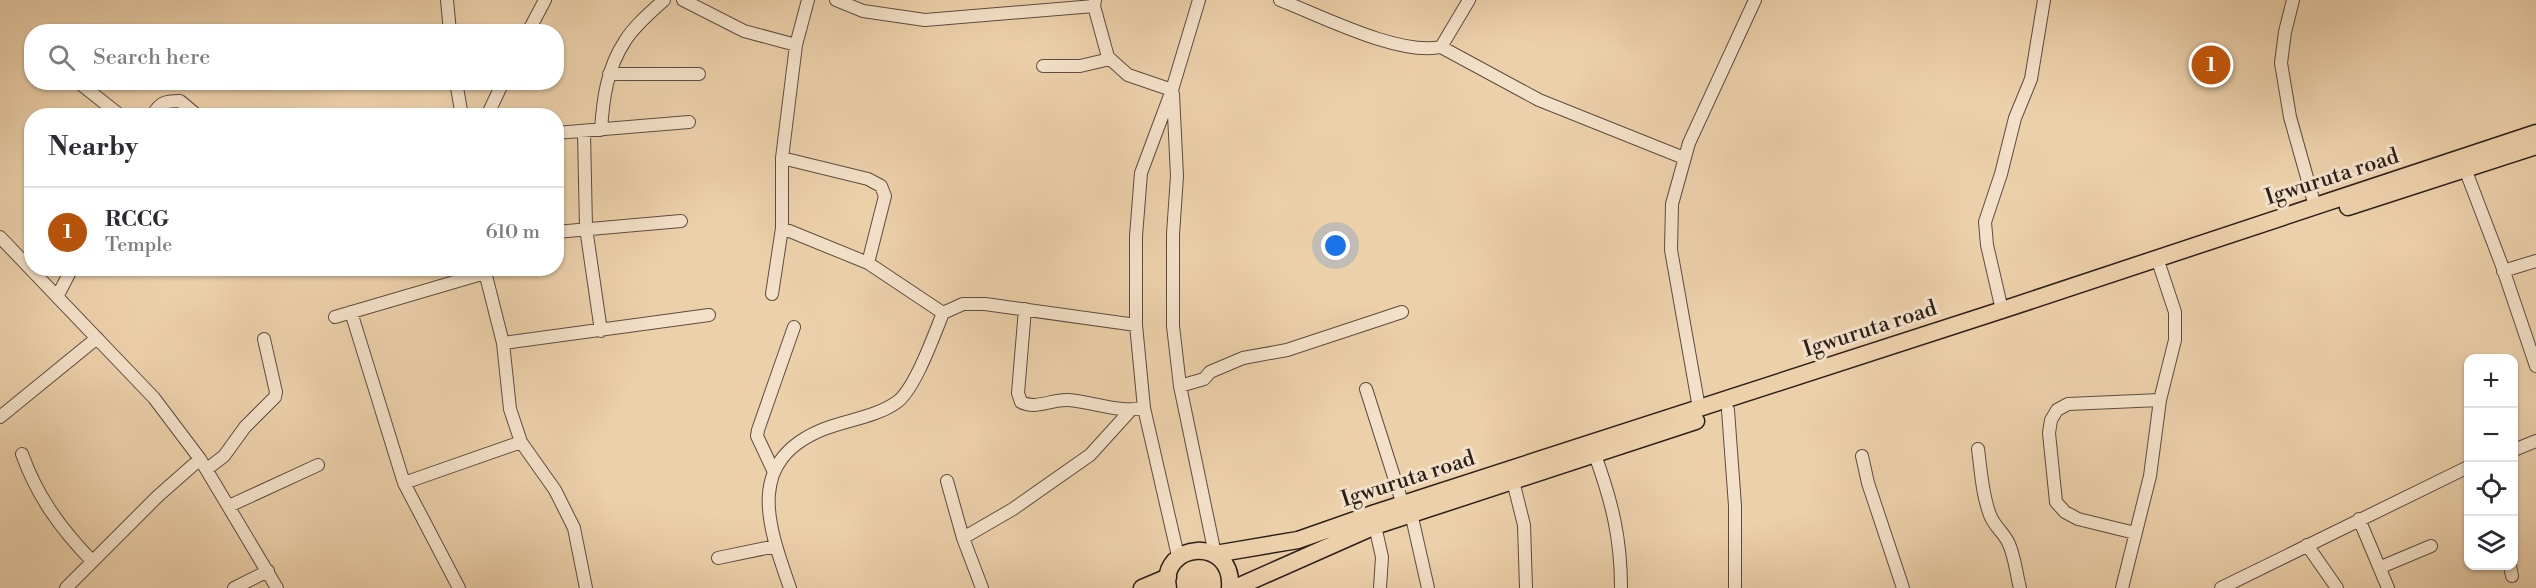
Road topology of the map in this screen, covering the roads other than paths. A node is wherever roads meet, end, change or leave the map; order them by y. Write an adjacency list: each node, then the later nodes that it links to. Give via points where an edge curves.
1 (447, 0): 14 (street)
2 (545, 0): 15 (street)
3 (664, 0): 20 (street, via 625,40)
4 (683, 0): 16 (street, via 744,31)
5 (808, 0): 16 (street)
6 (836, 0): 13 (street, via 863,11 925,20)
7 (1199, 0): 25 (street)
8 (1280, 0): 17 (street, via 1392,43)
9 (1469, 0): 17 (street)
10 (1755, 0): 38 (street)
11 (2044, 0): 58 (street, via 2031,79 2015,118 1985,222)
12 (2293, 0): 40 (street, via 2281,63 2290,117)
13 (1095, 3): 18 (street)
14 (449, 24)
15 (532, 24)
16 (796, 45): 37 (street)
17 (1441, 47): 38 (street, via 1539,100)
18 (1110, 58): 19 (street, via 1080,66); 25 (street, via 1128,75)
19 (1042, 66)
20 (609, 74): 21 (street); 32 (street)
21 (699, 74)
22 (88, 90): 26 (street)
23 (457, 90): 29 (street)
24 (498, 90): 30 (street)
25 (1172, 90): 64 (street, via 1141,173); 72 (street, via 1177,176 1173,326)
26 (111, 108)
27 (157, 108): 28 (street, via 165,101 180,101)
28 (188, 108)
29 (461, 108)
30 (491, 108)
31 (689, 122): 32 (street)
32 (601, 130): 33 (street)
33 (584, 132): 34 (street); 42 (street)
34 (564, 133)
35 (2536, 133): 39 (main road, Igwuruta road)
36 (2536, 146): 39 (main road, Igwuruta road)
37 (782, 158): 43 (street); 48 (street, via 868,179 885,191)
38 (1684, 158): 76 (street, via 1672,204 1671,250)
39 (2462, 164): 40 (main road, Igwuruta road); 49 (main road, Igwuruta road); 50 (street)
40 (2315, 206): 58 (main road, Igwuruta road)
41 (681, 221): 42 (street)
42 (586, 228): 44 (street); 66 (street)
43 (782, 228): 48 (street); 55 (street)
44 (564, 231)
45 (0, 237): 47 (street)
46 (2536, 261): 50 (street)
47 (24, 262)
48 (868, 262): 61 (street)
49 (2160, 267): 74 (street, via 2175,312 2175,340); 77 (main road, Igwuruta road)
50 (2503, 271): 67 (street)
51 (37, 276): 56 (street)
52 (68, 276): 56 (street)
53 (468, 276): 59 (street)
54 (485, 276): 70 (street)
55 (772, 294)
56 (57, 297): 68 (street)
57 (1025, 309): 61 (street, via 963,304); 64 (street); 78 (street, via 1018,393 1022,402 1029,406 1065,400)
58 (2002, 310): 76 (main road, Igwuruta road)
59 (351, 312): 63 (street); 93 (street)
60 (1402, 312): 72 (street, via 1287,350 1243,358 1210,372 1204,379)
61 (943, 313): 90 (street, via 923,363 898,401 822,430 799,443)
62 (709, 315): 66 (street)
63 (335, 317)
64 (1136, 325): 75 (street)
65 (794, 327): 90 (street, via 757,436)
66 (601, 331): 70 (street)
67 (2531, 334): 71 (street)
68 (97, 338): 79 (street); 87 (street, via 154,398)
69 (264, 339): 87 (street, via 275,397 245,427 224,456)
70 (503, 343): 81 (street, via 506,389)
71 (2536, 366)
72 (1180, 386): 103 (street)
73 (1366, 389): 95 (street)
74 (2160, 400): 98 (street, via 2151,476); 98 (street, via 2068,404 2050,420 2056,501 2078,519)
75 (1144, 408): 78 (street); 104 (street)
76 (1699, 408): 95 (main road, Igwuruta road)
77 (1728, 410): 85 (main road, Igwuruta road); 124 (street, via 1735,506)
78 (1130, 411): 99 (street, via 1090,455 1013,509)
79 (0, 417)
80 (2536, 441): 82 (street)
81 (520, 442): 93 (street); 114 (street, via 555,490 574,528)
82 (2518, 448)
83 (1978, 449): 126 (street, via 1990,516 2012,551)
84 (22, 454): 106 (street, via 47,509)
85 (1595, 455): 92 (main road, Igwuruta road); 123 (street, via 1611,499 1621,552)
86 (1862, 456): 125 (street)
87 (204, 464): 94 (street); 106 (street, via 158,496)
88 (318, 465): 94 (street)
89 (2464, 469): 96 (street)
90 (773, 470): 101 (street, via 768,498)
91 (947, 481): 99 (street)
92 (1513, 481): 95 (main road, Igwuruta road); 122 (street, via 1524,525)
93 (404, 483): 113 (street)
94 (229, 506): 108 (street)
95 (1407, 509): 97 (main road, Igwuruta road); 103 (main road, Igwuruta road, via 1298,540); 121 (street)
96 (2359, 519): 100 (street); 107 (street)
97 (1375, 526): 119 (main road, Igwuruta road); 120 (street, via 1382,557)
98 (2135, 533): 127 (street)
99 (963, 538): 116 (street)
100 (2307, 545): 128 (street); 129 (street)
101 (776, 546): 105 (street); 115 (street)
102 (2431, 546): 107 (street)
103 (1215, 554): 104 (main road, Igwuruta road, via 1204,550); 118 (main road, via 1228,569)
104 (1179, 556): 109 (main road)
105 (718, 558)
106 (92, 561): 110 (street)
107 (2381, 567): 130 (street)
108 (268, 571): 111 (street); 112 (street)
109 (1168, 582): 117 (main road)
110 (66, 588)
111 (234, 588)
112 (277, 588)
113 (459, 588)
114 (586, 588)
115 (790, 588)
116 (982, 588)
117 (1142, 588)
118 (1230, 588)
119 (1235, 588)
120 (1380, 588)
121 (1428, 588)
122 (1526, 588)
123 (1621, 588)
124 (1735, 588)
125 (1903, 588)
126 (2020, 588)
127 (2122, 588)
128 (2222, 588)
129 (2337, 588)
130 (2388, 588)

